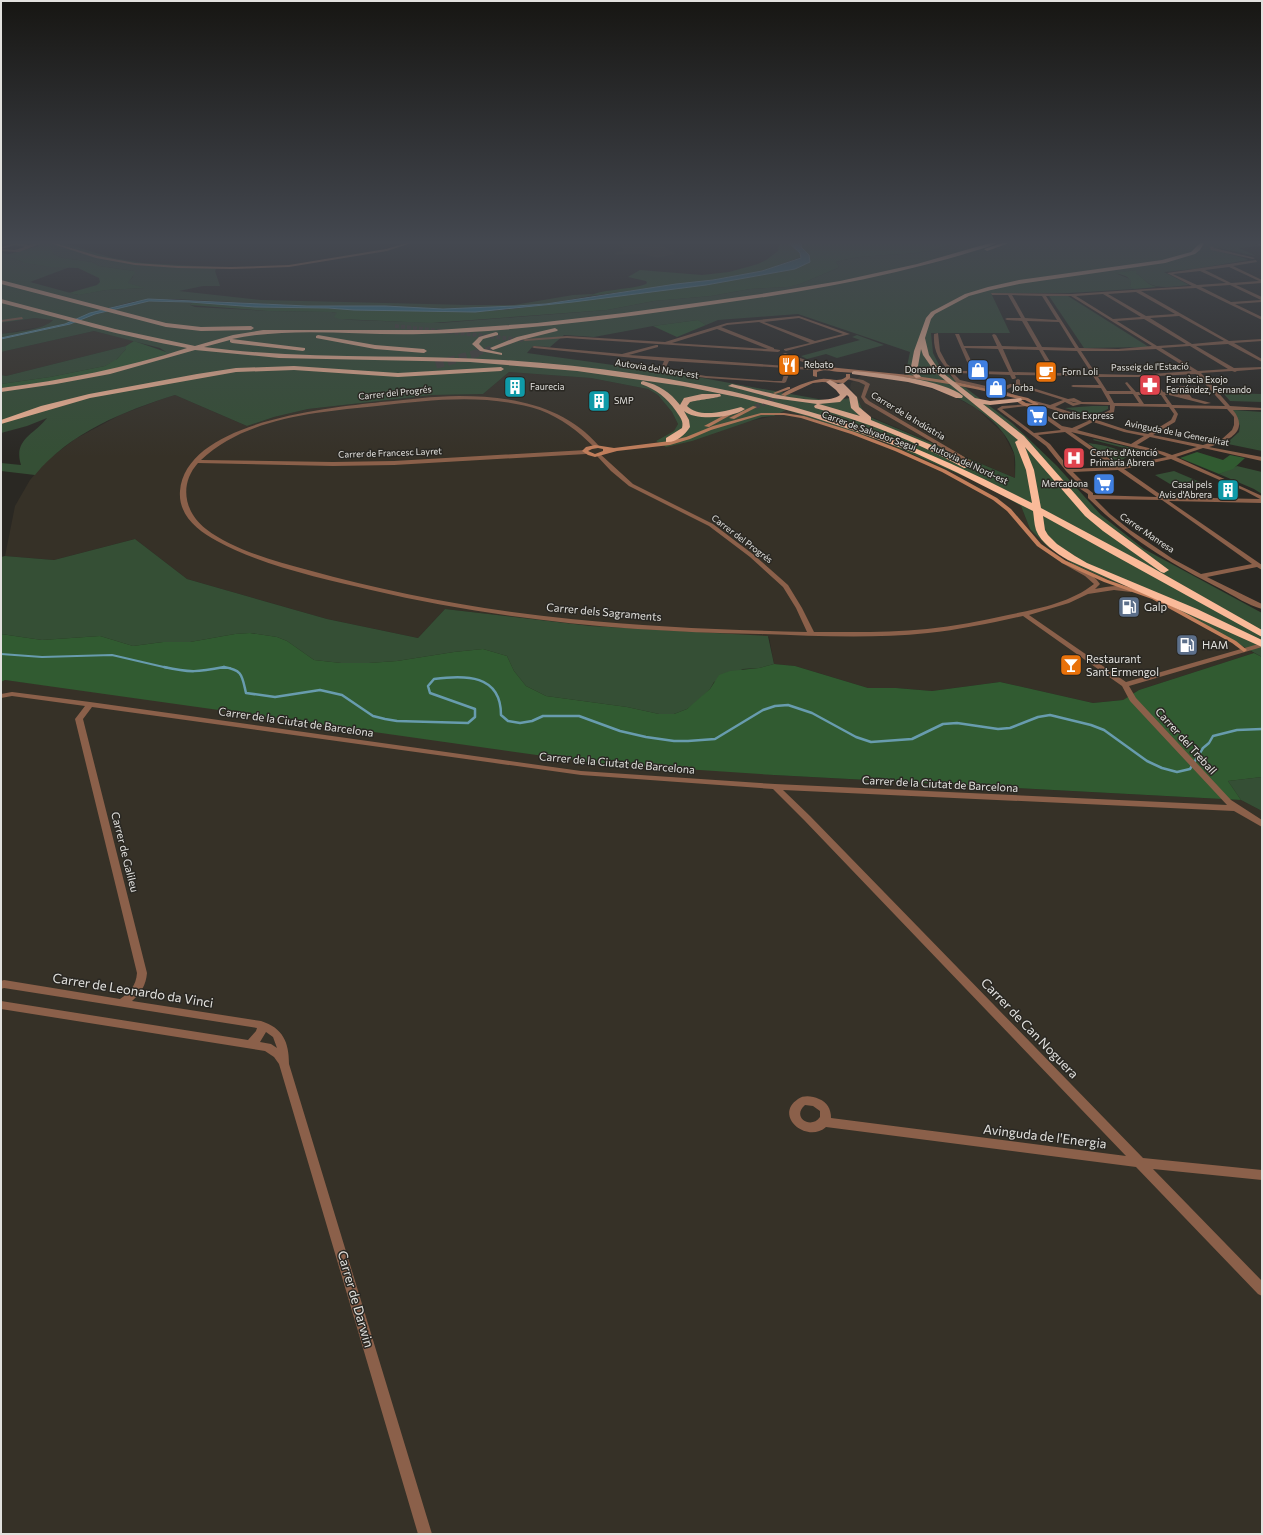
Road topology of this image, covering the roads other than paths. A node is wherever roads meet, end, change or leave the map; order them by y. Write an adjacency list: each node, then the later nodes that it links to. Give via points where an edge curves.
1 (58, 315): 26 (highway, Autovia del Nord-est)
2 (67, 315): 26 (highway, Autovia del Nord-est)
3 (125, 315): 24 (highway)
4 (622, 315): 28 (highway)
5 (673, 315): 55 (highway, via 500,333 481,338 475,343 476,347 482,350)
6 (676, 315): 45 (highway, via 558,330 519,338)
7 (931, 315): 25 (highway)
8 (938, 315): 25 (highway)
9 (1020, 315): 19 (street)
10 (1056, 315): 20 (street)
11 (1103, 315): 21 (street)
12 (1141, 315): 15 (street)
13 (1179, 315): 15 (street); 40 (street)
14 (1253, 315): 18 (street)
15 (1145, 317): 21 (street); 42 (street)
16 (22, 318): 22 (street)
17 (1006, 319): 19 (street)
18 (1262, 319)
19 (1023, 320): 20 (street); 47 (street)
20 (1060, 320): 51 (street)
21 (1111, 320): 48 (street)
22 (1, 321)
23 (759, 321): 27 (street); 39 (street); 39 (street, via 799,317 848,334)
24 (151, 322): 28 (highway, via 201,329); 49 (highway, via 212,337 276,347)
25 (928, 322): 35 (highway)
26 (107, 326): 33 (highway, Autovia del Nord-est); 147 (highway, Autovia del Nord-est, via 231,349 523,361 672,378 746,393 827,415)
27 (716, 327): 41 (street); 53 (street)
28 (466, 330): 30 (highway, via 283,331)
29 (936, 334): 72 (street, Avinguda de la Generalitat, via 936,346 940,356)
30 (243, 335): 55 (highway, via 288,333 388,348); 96 (highway, via 96,375)
31 (957, 335): 44 (street)
32 (994, 335): 46 (street)
33 (133, 336): 36 (highway, Autovia del Nord-est); 67 (highway, via 196,354)
34 (567, 336): 37 (street); 41 (street); 50 (street)
35 (922, 338): 77 (highway, via 917,351); 105 (highway, via 926,355 937,371)
36 (154, 340): 62 (highway, via 188,349 248,357 383,368); 166 (highway, Autovia del Nord-est, via 243,354 450,360 574,368 684,384 742,396 873,434 970,475 1058,520)
37 (525, 340)
38 (1262, 340): 40 (street)
39 (815, 343): 54 (street)
40 (1229, 343): 42 (street); 60 (street)
41 (662, 344): 53 (street); 56 (street)
42 (1193, 345): 48 (street); 69 (street)
43 (534, 347): 50 (street)
44 (963, 347): 46 (street); 71 (street)
45 (493, 348)
46 (1001, 348): 47 (street); 79 (street)
47 (1040, 348): 51 (street); 74 (street)
48 (1157, 348): 51 (street); 80 (street)
49 (310, 349)
50 (551, 349): 56 (street)
51 (1079, 349): 78 (street)
52 (324, 350): 55 (highway)
53 (778, 351): 54 (street)
54 (785, 352): 61 (street)
55 (506, 356): 58 (highway)
56 (619, 356): 59 (street)
57 (542, 358): 58 (highway)
58 (551, 360): 91 (highway, via 632,369)
59 (667, 360): 63 (street); 63 (street, via 662,370 706,377 774,382 784,382)
60 (1262, 361)
61 (809, 363): 65 (street); 66 (street)
62 (436, 365)
63 (789, 368): 65 (street); 75 (street, via 808,371)
64 (1262, 368): 69 (street, Passeig de l'Estació)
65 (817, 369): 66 (street); 75 (street)
66 (828, 369): 68 (street)
67 (333, 370): 85 (highway, via 398,375 530,369); 126 (highway, via 272,368 222,372 82,398)
68 (838, 370): 70 (street); 82 (street)
69 (1235, 370): 80 (street, Passeig de l'Estació)
70 (866, 372): 76 (street); 82 (street)
71 (974, 372): 72 (street, Passeig de l'Estació); 79 (street, Passeig de l'Estació)
72 (953, 373): 79 (street, Passeig de l'Estació); 98 (street, Avinguda de la Generalitat, via 958,381)
73 (1262, 373): 81 (street)
74 (1055, 374): 78 (street, Passeig de l'Estació); 79 (street, Passeig de l'Estació)
75 (814, 375): 89 (street); 99 (street)
76 (902, 375): 77 (highway)
77 (916, 375): 107 (street, Avinguda de la Generalitat, via 962,384)
78 (1095, 375): 80 (street, Passeig de l'Estació); 87 (street)
79 (1014, 376): 86 (street, Passeig de l'Estació); 93 (street); 94 (street, via 1007,382)
80 (1197, 376): 83 (street, Passeig de l'Estació)
81 (1224, 376)
82 (849, 378): 89 (street); 111 (highway, via 926,384); 134 (highway, via 841,385 853,397 855,408 863,416); 147 (street, Carrer de la Indústria, via 868,385 862,397 867,402)
83 (1203, 378): 84 (street, Passeig de l'Estació); 110 (street)
84 (1210, 378)
85 (628, 379): 104 (highway); 122 (highway, via 664,391)
86 (1069, 379): 87 (street, Passeig de l'Estació); 95 (street)
87 (1098, 380): 90 (street, Passeig de l'Estació); 97 (street)
88 (1160, 380): 90 (street, Passeig de l'Estació)
89 (826, 381): 91 (highway, via 839,388 843,397 836,401 821,403); 103 (street, via 812,382)
90 (1153, 381): 101 (street)
91 (709, 382): 134 (highway, via 832,410)
92 (1127, 383): 100 (street)
93 (1018, 384): 94 (street); 108 (street)
94 (1012, 385): 98 (street)
95 (1073, 386): 97 (street); 109 (street)
96 (1, 390)
97 (1104, 390): 100 (street); 114 (street)
98 (1000, 391): 107 (street, Avinguda de la Generalitat)
99 (775, 393)
100 (1134, 393): 101 (street); 112 (street)
101 (1163, 394): 102 (street); 115 (street)
102 (1171, 394): 106 (street); 106 (street, via 1186,393)
103 (783, 395)
104 (735, 399): 118 (highway, via 702,396 687,400 683,406 689,411 707,415 725,414); 124 (highway)
105 (971, 399): 107 (highway, via 990,403); 111 (highway)
106 (1191, 400): 110 (street)
107 (1021, 401): 116 (street, Avinguda de la Generalitat); 121 (highway, via 992,405 989,407); 128 (street); 133 (street, Carrer Manresa, via 999,409)
108 (1068, 401): 109 (street); 113 (street); 116 (street)
109 (1080, 402): 113 (street); 114 (street)
110 (1224, 403): 117 (street)
111 (979, 404): 121 (highway)
112 (1142, 404)
113 (1074, 405): 119 (street)
114 (1113, 405): 115 (street); 125 (street, via 1112,411)
115 (1172, 406): 117 (street); 135 (street, via 1176,414 1173,421)
116 (1050, 407): 119 (street, Avinguda de la Generalitat)
117 (1229, 408): 120 (street); 140 (street, via 1236,417 1237,425 1234,431 1224,440)
118 (741, 409): 123 (street, via 752,406); 127 (street)
119 (1056, 409): 125 (street, Avinguda de la Generalitat)
120 (1262, 410)
121 (990, 412): 132 (highway)
122 (684, 416): 127 (highway, via 698,421); 136 (highway, via 685,428)
123 (736, 416): 127 (highway); 129 (street)
124 (802, 417): 129 (street, Carrer de Salvador Seguí, via 762,414); 154 (street, Carrer de Salvador Seguí, via 897,450 986,493 1009,510 1039,545)
125 (1093, 421): 131 (street); 135 (street, Avinguda de la Generalitat)
126 (1, 422)
127 (716, 422): 136 (street)
128 (1055, 425): 130 (street); 131 (street)
129 (711, 429): 137 (street, via 679,440)
130 (1063, 430): 131 (street); 133 (street); 148 (street)
131 (1073, 430): 139 (street)
132 (1012, 431): 156 (highway, via 1088,514); 162 (highway, via 1024,452 1030,470 1039,520 1045,537 1070,558)
133 (1035, 434): 149 (street, Carrer Manresa, via 1048,445)
134 (904, 435): 147 (highway)
135 (1150, 436): 139 (street); 140 (street, Avinguda de la Generalitat)
136 (668, 440): 137 (street)
137 (650, 445): 141 (street)
138 (596, 446): 141 (street); 142 (street, via 587,448); 146 (street, Carrer del Progrés, via 570,422 531,406 483,398 442,398 329,409 292,416 243,431 220,443)
139 (1132, 446): 144 (street)
140 (1205, 447): 144 (street); 145 (street, Avinguda de la Generalitat)
141 (605, 450): 143 (street)
142 (586, 452): 143 (street); 146 (street, Carrer de Francesc Layret, via 394,463)
143 (599, 455): 165 (street, Carrer del Progrés, via 631,485 711,525 752,556 786,586)
144 (1172, 457): 148 (street); 152 (street)
145 (1262, 459)
146 (195, 461): 165 (street, Carrer dels Sagraments, via 186,476 182,492 186,510 196,524 208,534 231,546 311,573 371,589 532,616 615,625)
147 (968, 464): 156 (highway, Autovia del Nord-est)
148 (1118, 468): 149 (street); 151 (street)
149 (1069, 471): 150 (street, Carrer Manresa, via 1082,484 1081,487 1091,494)
150 (1090, 497): 151 (street); 157 (street, Carrer Manresa, via 1130,534 1164,557)
151 (1162, 498): 153 (street); 155 (street)
152 (1262, 498)
153 (1262, 501)
154 (1064, 562): 158 (street, Carrer de Salvador Seguí); 159 (street, Carrer de Salvador Seguí, via 1096,580 1097,584)
155 (1260, 566): 157 (street)
156 (1164, 570): 164 (highway, Autovia del Nord-est)
157 (1200, 576): 161 (street, Carrer Manresa)
158 (1131, 590): 159 (street, Carrer de Salvador Seguí, via 1114,588); 160 (street, Carrer de Salvador Seguí)
159 (1088, 592): 163 (street, Carrer dels Sagraments)
160 (1154, 598): 162 (highway); 168 (street, Carrer de Salvador Seguí)
161 (1262, 607)
162 (1193, 612): 167 (highway)
163 (1025, 614): 165 (street, Carrer dels Sagraments, via 974,625 925,631); 169 (street, Carrer del Treball)
164 (1262, 625)
165 (810, 634)
166 (1262, 634)
167 (1259, 645): 168 (street)
168 (1244, 650): 169 (street)
169 (1125, 685): 173 (street, Carrer del Treball, via 1132,699)
170 (1, 696): 171 (street, Carrer de la Ciutat de Barcelona, via 20,695)
171 (90, 704): 172 (street, Carrer de la Ciutat de Barcelona, via 575,772); 176 (street, Carrer de Galileu, via 78,719 142,973 138,988)
172 (776, 787): 173 (street, Carrer de la Ciutat de Barcelona); 182 (street, Carrer de Can Noguera)
173 (1236, 808): 174 (street, Carrer del Treball)
174 (1262, 824)
175 (2, 984): 176 (street, Carrer de Leonardo da Vinci)
176 (122, 1002): 178 (street, Carrer de Leonardo da Vinci)
177 (1, 1005): 179 (street)
178 (260, 1025): 179 (street, via 262,1031); 180 (street, Carrer de Leonardo da Vinci, via 268,1026 277,1034 283,1049)
179 (250, 1044): 180 (street, via 274,1050)
180 (284, 1064): 185 (street, Carrer de Darwin)
181 (825, 1122): 182 (street, Avinguda de l'Energia)
182 (1140, 1163): 183 (street, Avinguda de l'Energia); 184 (street, Carrer de Can Noguera)
183 (1262, 1175)
184 (1262, 1290)
185 (425, 1534)

